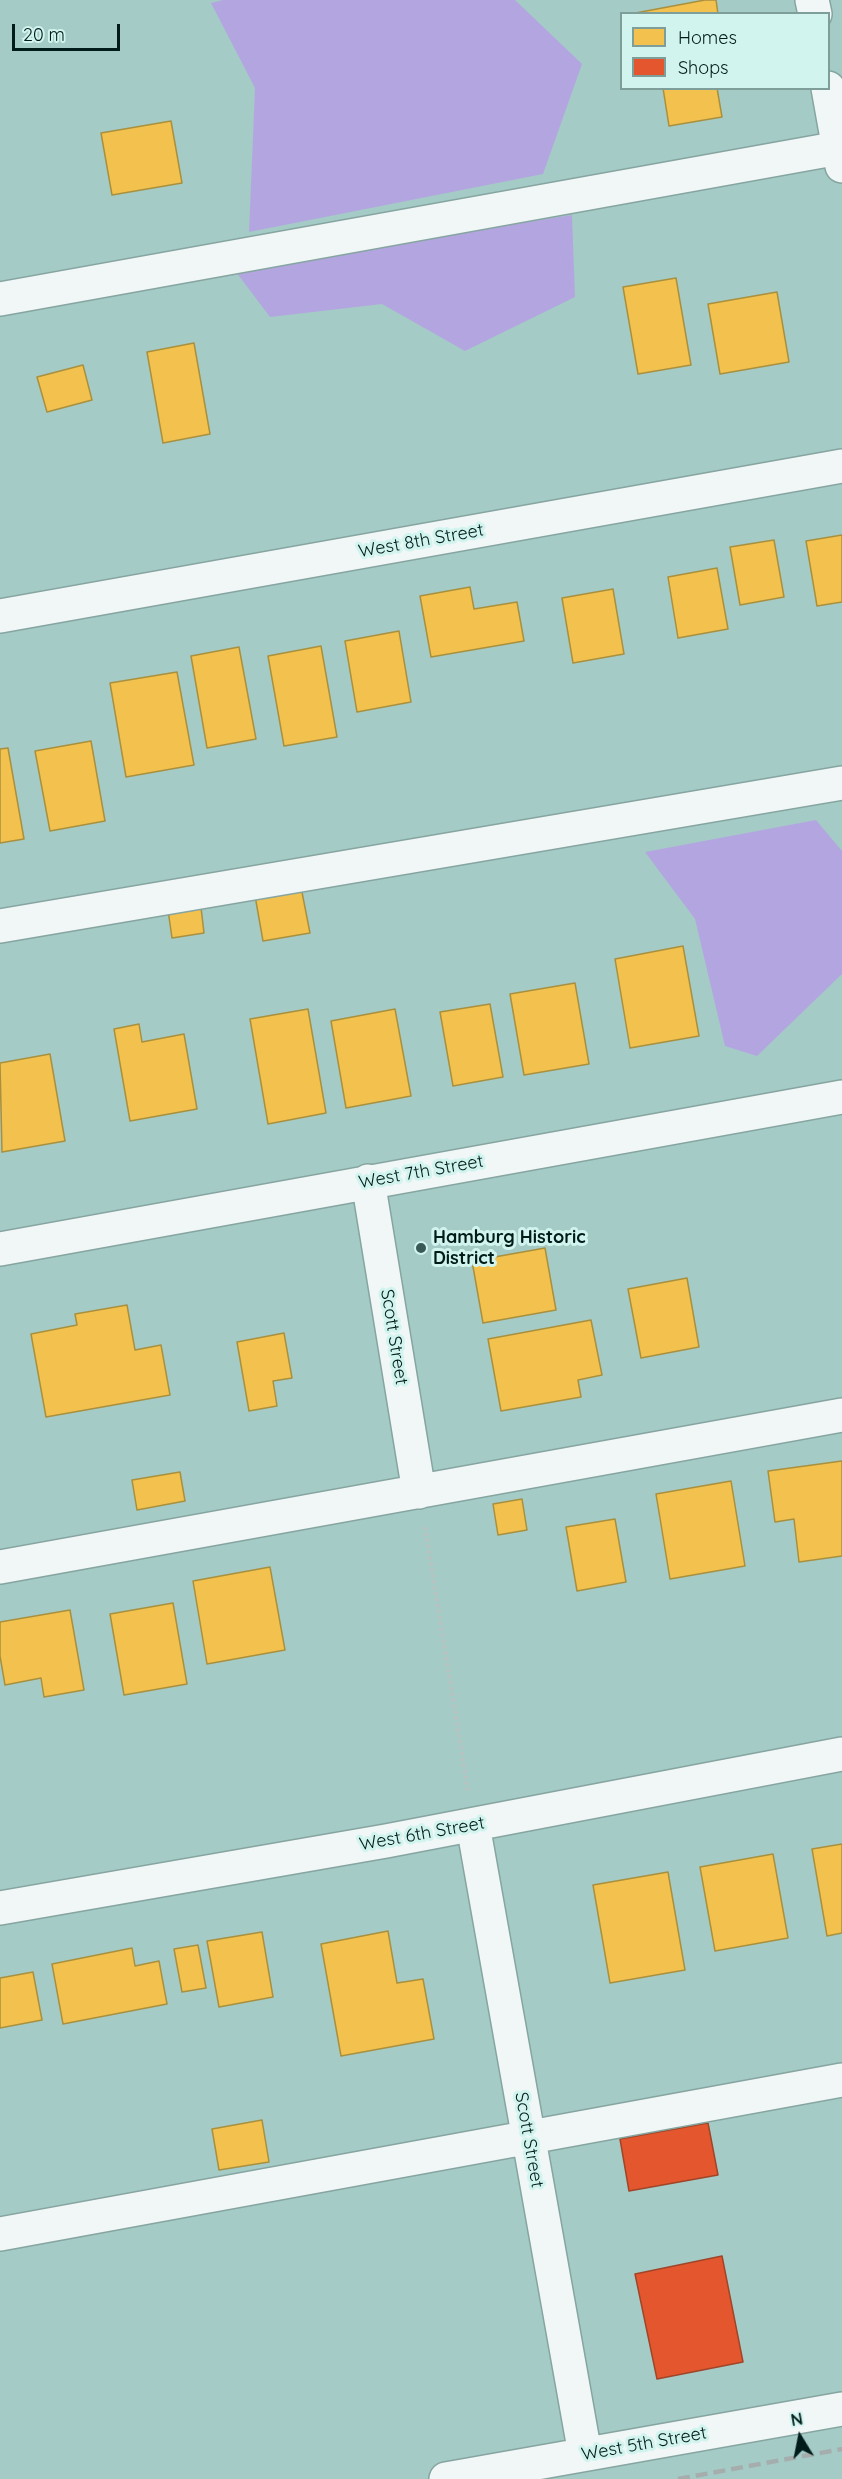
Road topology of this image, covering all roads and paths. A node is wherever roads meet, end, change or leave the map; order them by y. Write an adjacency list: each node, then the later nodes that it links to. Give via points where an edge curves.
1 (828, 90): 2 (street)
2 (840, 157): 3 (street)
3 (0, 299)
4 (842, 466): 5 (street, West 8th Street)
5 (0, 616)
6 (842, 783): 7 (street)
7 (0, 926)
8 (842, 1097): 9 (street, West 7th Street)
9 (368, 1181): 10 (street, West 7th Street); 12 (street, Scott Street)
10 (0, 1249)
11 (842, 1414): 12 (street)
12 (419, 1492): 13 (street); 15 (path)
13 (0, 1567)
14 (842, 1754): 15 (street, West 6th Street)
15 (473, 1825): 16 (street, West 6th Street); 18 (street, Scott Street)
16 (0, 1908)
17 (842, 2080): 18 (street)
18 (528, 2138): 19 (street); 21 (street, Scott Street)
19 (0, 2234)
20 (842, 2409): 21 (street, West 5th Street)
21 (585, 2454): 22 (street, West 5th Street)
22 (446, 2479)

